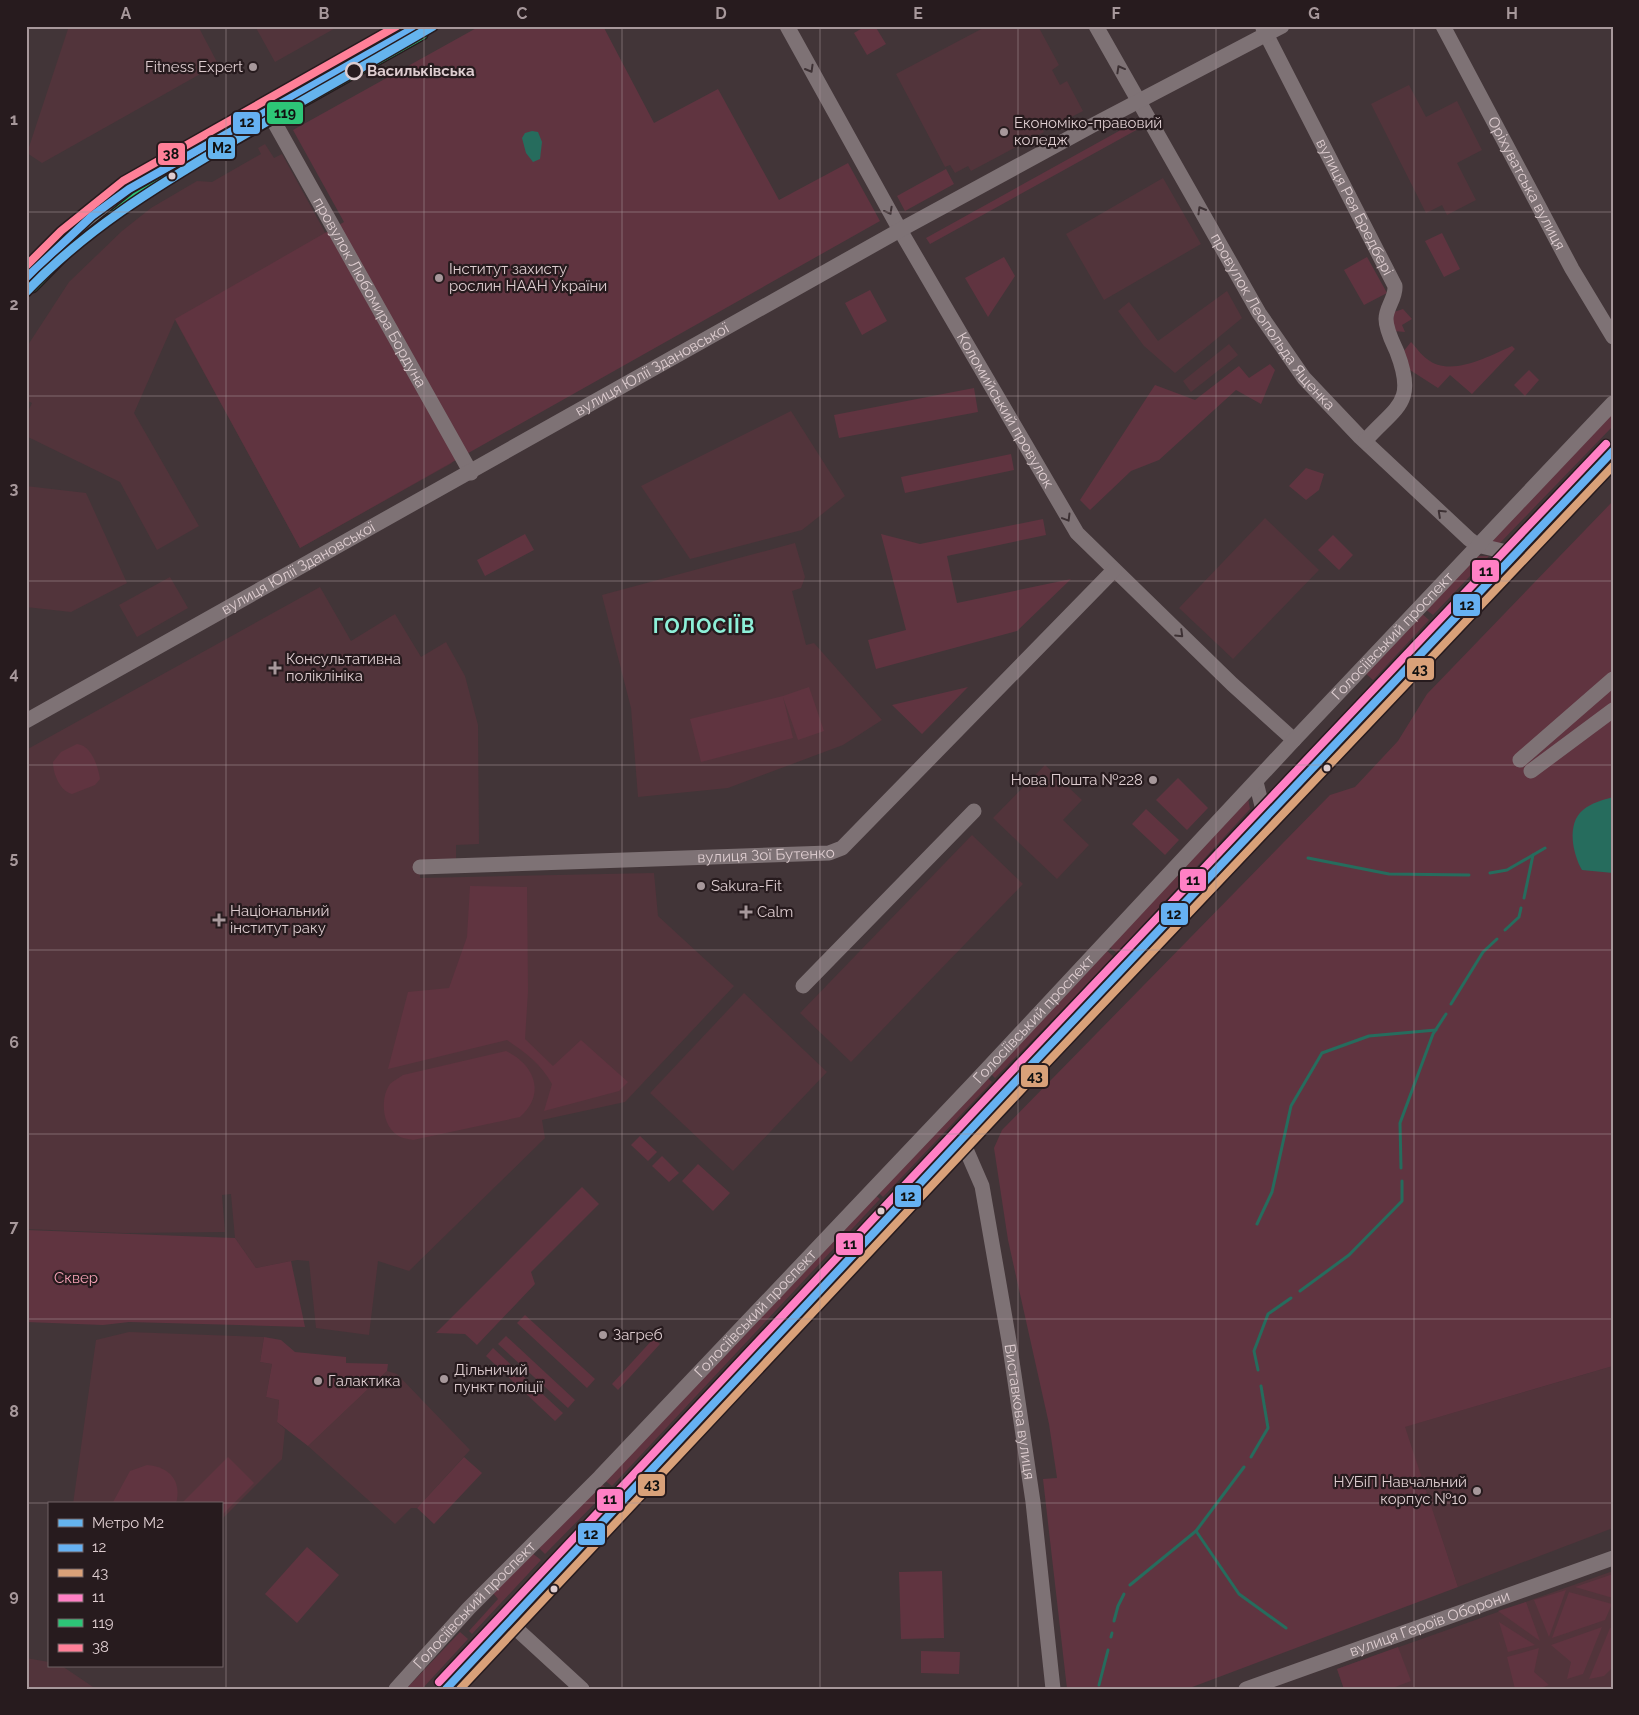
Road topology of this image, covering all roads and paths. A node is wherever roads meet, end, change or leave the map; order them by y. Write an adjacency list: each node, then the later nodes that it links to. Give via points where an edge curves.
1 (418, 26): 8 (main road)
2 (787, 26): 9 (street, Коломийський провулок, one-way to 9)
3 (1096, 26): 7 (street, провулок Леопольда Ященка, one-way to 3)
4 (1282, 26): 6 (street, вулиця Юлії Здановської)
5 (1442, 26): 11 (street, Оріхуватська вулиця, via 1572,269)
6 (1264, 31): 7 (street, вулиця Юлії Здановської); 13 (street, вулиця Рея Бредбері, via 1395,286 1386,320 1406,386 1401,403)
7 (1138, 101): 9 (street, вулиця Юлії Здановської); 13 (street, провулок Леопольда Ященка, one-way to 7, via 1304,378 1259,313)
8 (268, 111): 10 (main road, via 130,189 67,239); 15 (street, провулок Любомира Бордуна)
9 (900, 230): 15 (street, вулиця Юлії Здановської); 18 (street, Коломийський провулок, one-way to 18, via 1077,534)
10 (27, 279)
11 (1613, 337)
12 (1613, 403): 16 (street, Голосіївський проспект)
13 (1365, 441): 16 (street, провулок Леопольда Ященка, one-way to 13)
14 (1613, 452): 17 (highway, Голосіївський проспект)
15 (471, 473): 21 (street, вулиця Юлії Здановської)
16 (1478, 545): 17 (street, провулок Леопольда Ященка); 22 (street, Голосіївський проспект)
17 (1515, 554): 27 (highway, Голосіївський проспект)
18 (1114, 570): 22 (street, Коломийський провулок, one-way to 22); 28 (street, вулиця Зої Бутенко, via 842,848 829,853)
19 (1613, 679): 23 (street)
20 (1613, 710): 24 (street)
21 (26, 721)
22 (1294, 740): 25 (street, Голосіївський проспект)
23 (1520, 760)
24 (1531, 771)
25 (1256, 782): 27 (street); 33 (street, Голосіївський проспект, via 600,1477 469,1608)
26 (974, 811): 29 (street)
27 (1264, 818): 30 (highway, Голосіївський проспект)
28 (420, 866)
29 (803, 986)
30 (962, 1140): 32 (highway, Голосіївський проспект); 36 (street, Виставкова вулиця, via 982,1186 1007,1331 1033,1502)
31 (1613, 1558): 37 (street, вулиця Героїв Оборони)
32 (509, 1622): 34 (highway, Голосіївський проспект); 35 (street)
33 (396, 1689)
34 (446, 1689)
35 (582, 1689)
36 (1054, 1689)
37 (1246, 1689)

